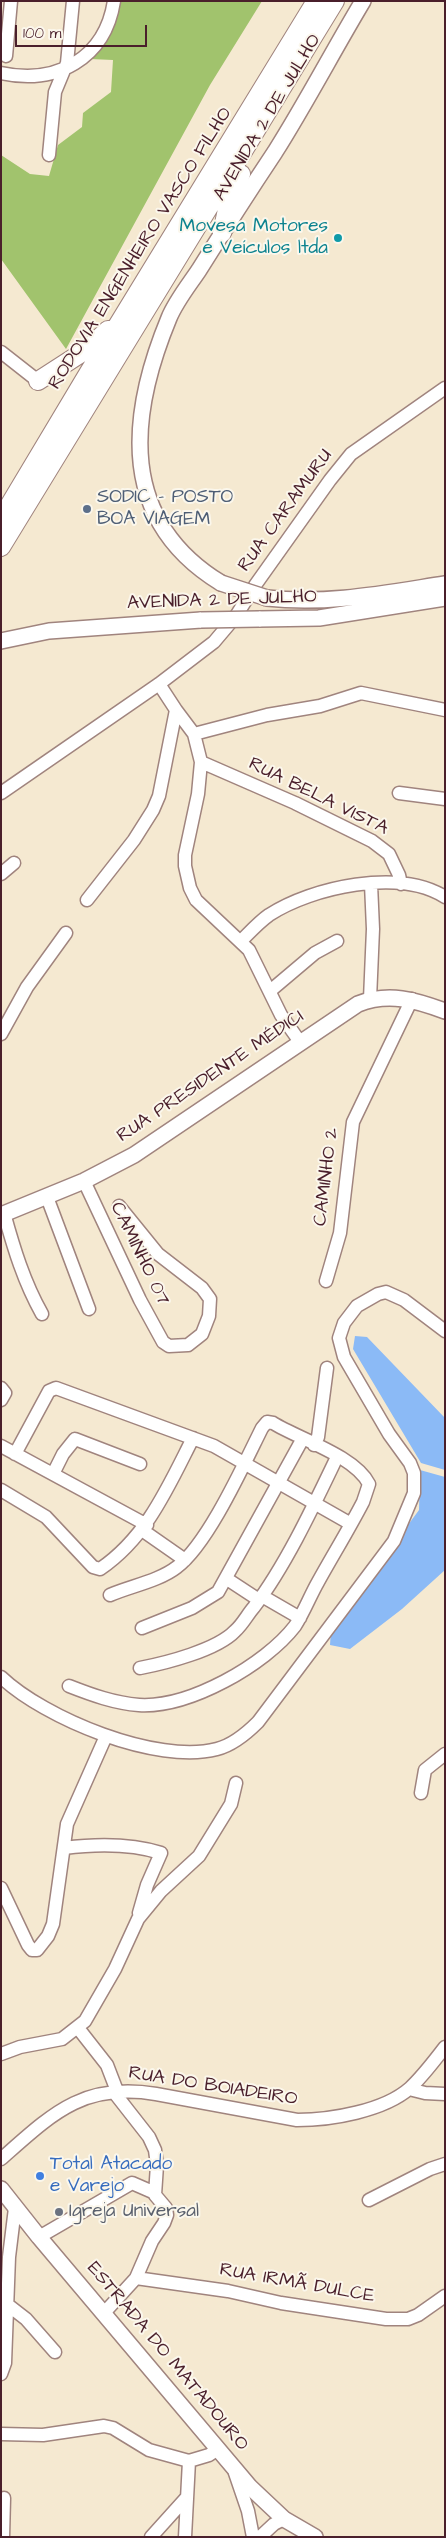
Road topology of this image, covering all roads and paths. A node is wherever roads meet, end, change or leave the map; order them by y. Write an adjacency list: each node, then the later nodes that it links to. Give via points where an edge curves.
1 (11, 1): 7 (street)
2 (73, 1): 8 (street)
3 (114, 1): 8 (street, via 111,16 97,42)
4 (316, 1): 13 (highway, RODOVIA ENGENHEIRO VASCO FILHO)
5 (335, 1): 10 (highway, RODOVIA ENGENHEIRO VASCO FILHO)
6 (363, 1): 12 (main road, AVENIDA 2 DE JULHO, via 276,149)
7 (6, 56)
8 (64, 71): 9 (street, via 33,77); 11 (street, via 55,92)
9 (2, 74)
10 (265, 118): 12 (highway, via 233,192); 18 (highway, RODOVIA ENGENHEIRO VASCO FILHO)
11 (49, 155)
12 (222, 233): 19 (main road, AVENIDA 2 DE JULHO, bridge, via 170,317 148,386 140,431 140,455 144,490 163,528 189,560 221,583 267,598 301,602 329,600)
13 (134, 299): 15 (highway, via 115,323 86,350); 17 (highway, RODOVIA ENGENHEIRO VASCO FILHO)
14 (1, 352): 15 (street)
15 (38, 381)
16 (445, 388): 22 (street, RUA CARAMURU, via 351,454 224,632)
17 (1, 519)
18 (1, 548)
19 (445, 584)
20 (445, 598): 21 (main road, AVENIDA 2 DE JULHO, bridge, via 319,618 201,620 49,631)
21 (1, 641)
22 (159, 684): 23 (street); 27 (street, RUA CARAMURU)
23 (176, 710): 25 (street); 35 (street, via 159,796 153,810)
24 (445, 710): 25 (street, via 361,693 320,706 267,715)
25 (194, 734): 26 (street)
26 (201, 762): 33 (street, RUA BELA VISTA, via 372,841 389,854); 37 (street, via 198,794 185,854 186,877 196,900)
27 (1, 793)
28 (399, 793): 29 (street)
29 (445, 799)
30 (14, 863): 31 (street)
31 (1, 874)
32 (371, 884): 33 (street); 37 (street, via 335,888 304,899 270,915); 40 (street)
33 (401, 884): 34 (street, via 429,889)
34 (445, 897)
35 (87, 900)
36 (66, 933): 43 (street, via 27,987)
37 (241, 941): 39 (street, via 256,960)
38 (337, 941): 39 (street, via 315,953)
39 (270, 991): 44 (street, via 281,1015)
40 (370, 999): 41 (main road, RUA PRESIDENTE MÉDICI); 44 (main road, RUA PRESIDENTE MÉDICI, via 347,1010)
41 (412, 999): 42 (main road, RUA PRESIDENTE MÉDICI); 49 (street, CAMINHO 2, via 353,1122 340,1233)
42 (445, 1011)
43 (1, 1034)
44 (300, 1042): 45 (main road, RUA PRESIDENTE MÉDICI, via 165,1135)
45 (84, 1181): 46 (main road, RUA PRESIDENTE MÉDICI); 47 (street, CAMINHO 07, via 163,1342 169,1346 188,1345 202,1334 209,1316 210,1299 202,1288 158,1254)
46 (47, 1197): 48 (main road, RUA PRESIDENTE MÉDICI); 50 (street)
47 (119, 1206)
48 (3, 1214): 51 (street, via 17,1260)
49 (326, 1281)
50 (89, 1309)
51 (42, 1314)
52 (445, 1331): 76 (street, via 404,1300 386,1292 357,1306 344,1323 339,1338 344,1357 410,1463 414,1473 414,1493 394,1541 258,1722 246,1734 222,1747 198,1751 178,1752)
53 (327, 1368): 55 (street, via 318,1437)
54 (193, 1438): 57 (street, via 52,1388); 59 (street); 66 (street)
55 (308, 1442): 58 (street); 59 (street, via 267,1422); 62 (street)
56 (1, 1446): 57 (street)
57 (15, 1454): 61 (street)
58 (337, 1457): 64 (street); 65 (street, via 360,1471 369,1484)
59 (244, 1463): 62 (street); 67 (street, via 212,1522)
60 (140, 1464): 61 (street, via 78,1439 72,1441)
61 (53, 1474): 66 (street)
62 (279, 1482): 64 (street); 68 (street)
63 (1, 1490): 66 (street, via 46,1517 93,1567 100,1569)
64 (315, 1503): 65 (street); 70 (street)
65 (351, 1524): 71 (street)
66 (144, 1527): 67 (street)
67 (185, 1560): 69 (street, via 166,1575)
68 (227, 1579): 70 (street); 72 (street, via 206,1601)
69 (110, 1595)
70 (261, 1598): 71 (street); 73 (street, via 235,1632 224,1640)
71 (300, 1618): 75 (street, via 281,1640 242,1672 172,1700 141,1705 123,1703)
72 (142, 1628)
73 (140, 1668)
74 (1, 1677): 76 (street, via 58,1713)
75 (70, 1686)
76 (106, 1736): 80 (street, via 67,1824)
77 (445, 1754): 79 (street, via 425,1770)
78 (236, 1783): 82 (street, via 231,1804 199,1856 161,1891)
79 (421, 1793)
80 (64, 1848): 81 (street, via 53,1924 37,1950 28,1945); 82 (street, via 100,1844 161,1853 147,1885)
81 (1, 1888)
82 (138, 1919): 83 (street, via 98,2001)
83 (78, 2028): 85 (street, via 62,2039); 87 (street, via 107,2065)
84 (445, 2047): 86 (street, RUA DO BOIADEIRO)
85 (1, 2054)
86 (409, 2089): 87 (street, RUA DO BOIADEIRO, via 376,2106 320,2120 273,2118 141,2091); 88 (street, via 425,2094)
87 (115, 2091): 89 (street, RUA DO BOIADEIRO, via 68,2105); 92 (street, via 155,2150)
88 (445, 2094)
89 (1, 2159)
90 (445, 2164): 93 (street)
91 (1, 2188): 94 (main road, ESTRADA DO MATADOURO)
92 (155, 2193): 95 (street, via 135,2183 126,2185); 97 (street, via 167,2215)
93 (369, 2200)
94 (15, 2208): 95 (main road, ESTRADA DO MATADOURO); 96 (street)
95 (39, 2238): 100 (main road, ESTRADA DO MATADOURO)
96 (5, 2258): 99 (street)
97 (136, 2278): 98 (street, RUA IRMÃ DULCE, via 397,2319 418,2315); 100 (street)
98 (445, 2296)
99 (8, 2305): 101 (street, via 26,2319); 102 (street, via 5,2363)
100 (104, 2313): 104 (main road, ESTRADA DO MATADOURO)
101 (55, 2352)
102 (1, 2374)
103 (1, 2434): 105 (street, via 43,2435 104,2426 149,2450)
104 (218, 2449): 105 (street); 106 (main road, ESTRADA DO MATADOURO)
105 (190, 2461): 107 (street)
106 (232, 2466): 109 (main road, ESTRADA DO MATADOURO); 113 (street, via 248,2511)
107 (187, 2497): 111 (street); 112 (street)
108 (4, 2498): 110 (street)
109 (284, 2519): 114 (street); 115 (main road, ESTRADA DO MATADOURO)
110 (3, 2537)
111 (151, 2537)
112 (185, 2537)
113 (253, 2537)
114 (260, 2537)
115 (315, 2537)

